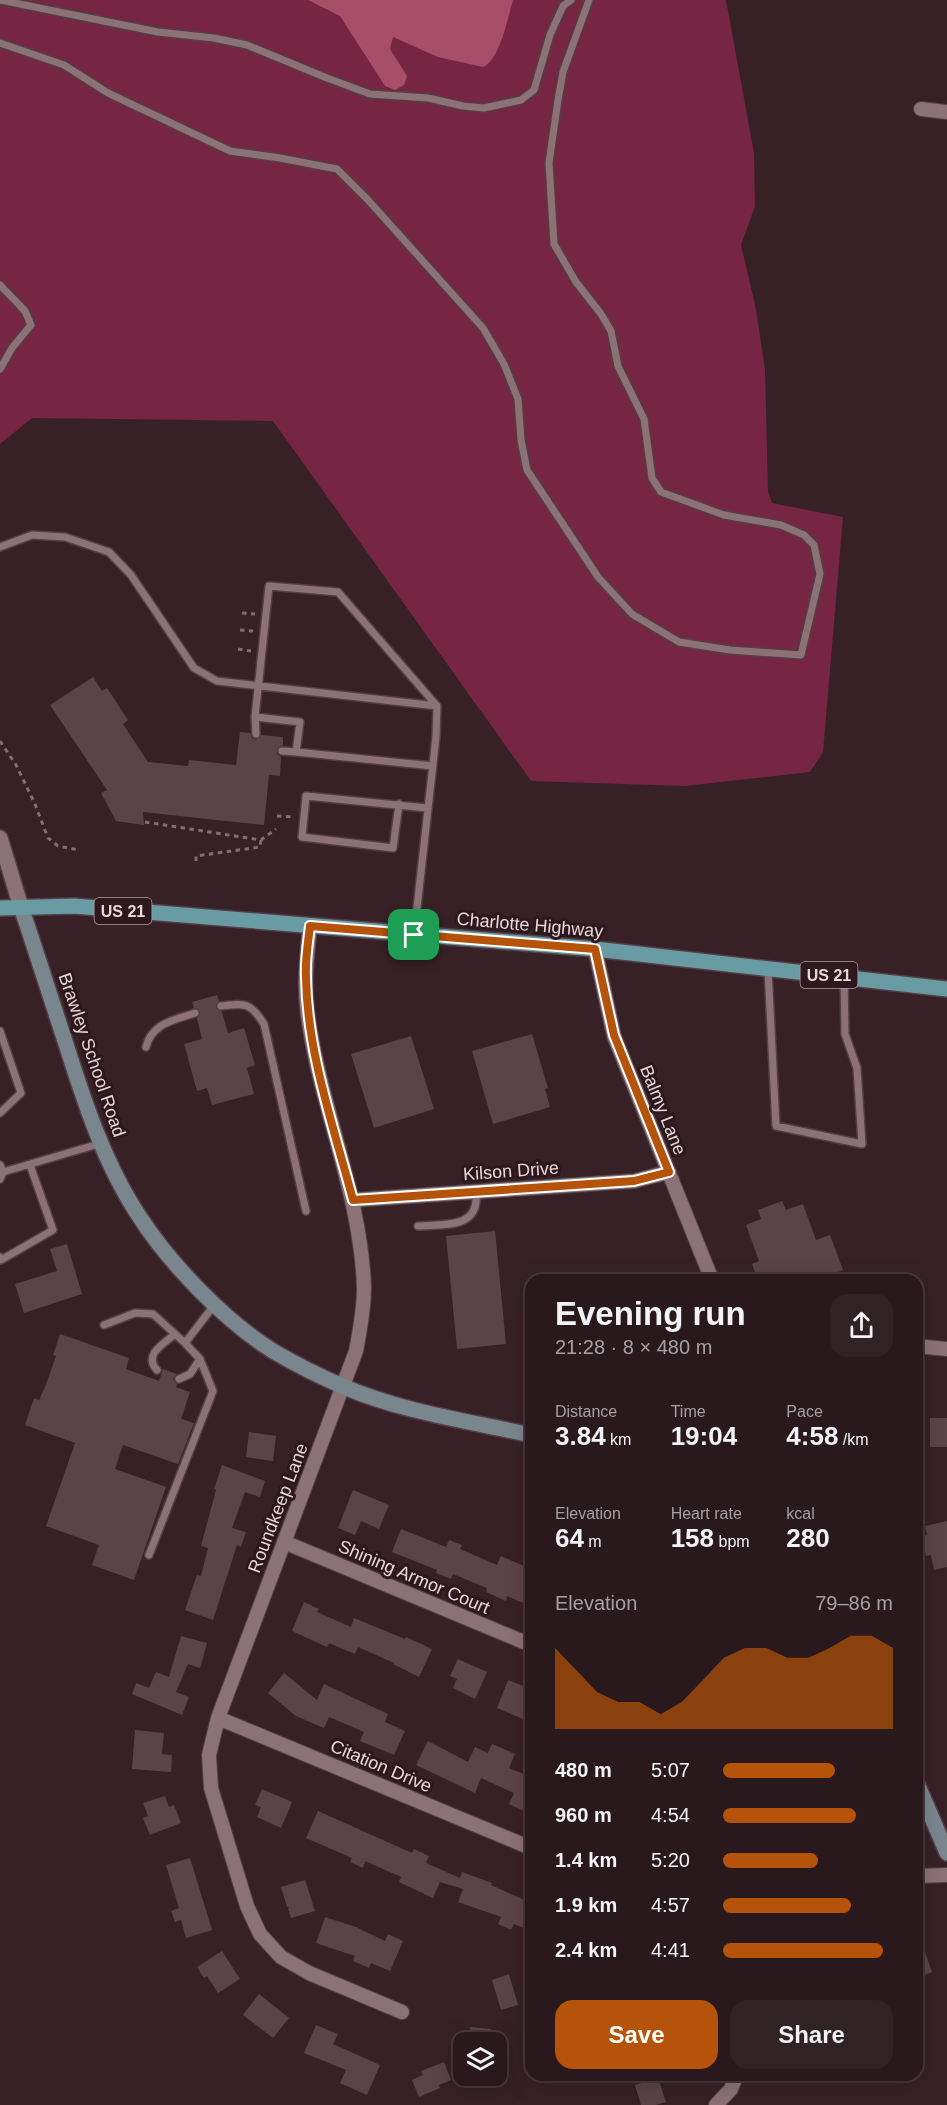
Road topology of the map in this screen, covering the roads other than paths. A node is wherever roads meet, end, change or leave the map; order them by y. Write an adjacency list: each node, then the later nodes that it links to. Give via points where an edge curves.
1 (0, 0): 2 (lane, via 246,45 370,94 428,98 484,108 520,100 534,90 550,35)
2 (571, 0)
3 (589, 0): 4 (lane, via 563,72 556,111 549,163 554,244 611,331 618,366 644,419 652,478 661,492 724,515 781,525 804,535 814,545 820,574 801,655 679,642 632,614 598,577 527,470 518,399 483,328 336,169 230,151 108,93 64,65)
4 (0, 43)
5 (921, 109): 6 (street)
6 (947, 112)
7 (0, 285): 8 (lane, via 25,311 31,325)
8 (0, 369)
9 (0, 547): 10 (lane, via 32,535 65,537 109,552 131,574 194,668 217,681)
10 (259, 685): 11 (lane); 11 (lane, via 269,586 338,592); 12 (lane)
11 (437, 706): 16 (lane)
12 (255, 717): 13 (lane); 15 (lane, via 300,722)
13 (256, 734)
14 (282, 751): 15 (lane)
15 (296, 752): 16 (lane)
16 (433, 766): 18 (lane)
17 (399, 804): 17 (lane, via 393,848 302,837 306,796); 18 (lane)
18 (427, 808): 23 (lane)
19 (0, 838): 20 (street)
20 (21, 907): 21 (main road, Charlotte Highway / US 21); 22 (main road, Charlotte Highway / US 21, via 74,906); 33 (main road, Brawley School Road, via 82,1096)
21 (0, 908)
22 (310, 926): 23 (main road, Charlotte Highway / US 21); 39 (street, Roundkeep Lane, via 305,975 313,1047)
23 (414, 935): 24 (main road, Charlotte Highway / US 21)
24 (595, 949): 25 (main road, Charlotte Highway / US 21); 36 (street, Balmy Lane, via 614,1035)
25 (768, 968): 26 (main road, Charlotte Highway / US 21); 26 (lane, via 776,1126 862,1144 857,1068 845,1034)
26 (844, 977): 27 (main road, Charlotte Highway / US 21)
27 (947, 989)
28 (220, 1006): 40 (lane, via 250,1006 264,1024)
29 (195, 1013): 31 (lane, via 163,1024 148,1036)
30 (0, 1031): 32 (lane, via 21,1093)
31 (146, 1047)
32 (0, 1113)
33 (102, 1143): 35 (lane); 44 (main road, Brawley School Road, via 139,1216 177,1265)
34 (0, 1165): 37 (lane)
35 (30, 1165): 37 (lane); 42 (lane, via 53,1230)
36 (669, 1172): 38 (street, Kilson Drive, via 634,1181); 43 (street, Balmy Lane)
37 (2, 1176)
38 (476, 1192): 39 (street, Kilson Drive); 41 (lane, via 477,1205 464,1220)
39 (353, 1200): 53 (street, Roundkeep Lane, via 363,1267 363,1312 356,1351)
40 (306, 1211)
41 (418, 1226)
42 (0, 1258)
43 (710, 1274)
44 (215, 1304): 47 (lane); 53 (main road, Brawley School Road, via 272,1350)
45 (104, 1325): 46 (lane, via 135,1313 153,1314)
46 (175, 1334): 47 (lane); 51 (lane, via 151,1359)
47 (185, 1343): 50 (lane)
48 (923, 1346): 49 (street)
49 (947, 1348)
50 (200, 1359): 52 (lane, via 190,1374); 56 (lane, via 213,1390)
51 (157, 1371)
52 (179, 1379)
53 (343, 1386): 54 (main road, Brawley School Road, via 423,1413); 55 (street, Roundkeep Lane)
54 (525, 1434)
55 (284, 1542): 57 (street, Shining Armor Court); 58 (street, Roundkeep Lane)
56 (150, 1555)
57 (525, 1642)
58 (218, 1718): 60 (street, Citation Drive); 64 (street, Roundkeep Lane, via 209,1755 211,1788 247,1906 261,1934 281,1957 309,1973)
59 (923, 1797): 61 (main road)
60 (525, 1846)
61 (947, 1854)
62 (947, 1875): 63 (street)
63 (923, 1876)
64 (402, 2012)
65 (734, 2081): 66 (street)
66 (717, 2105)

